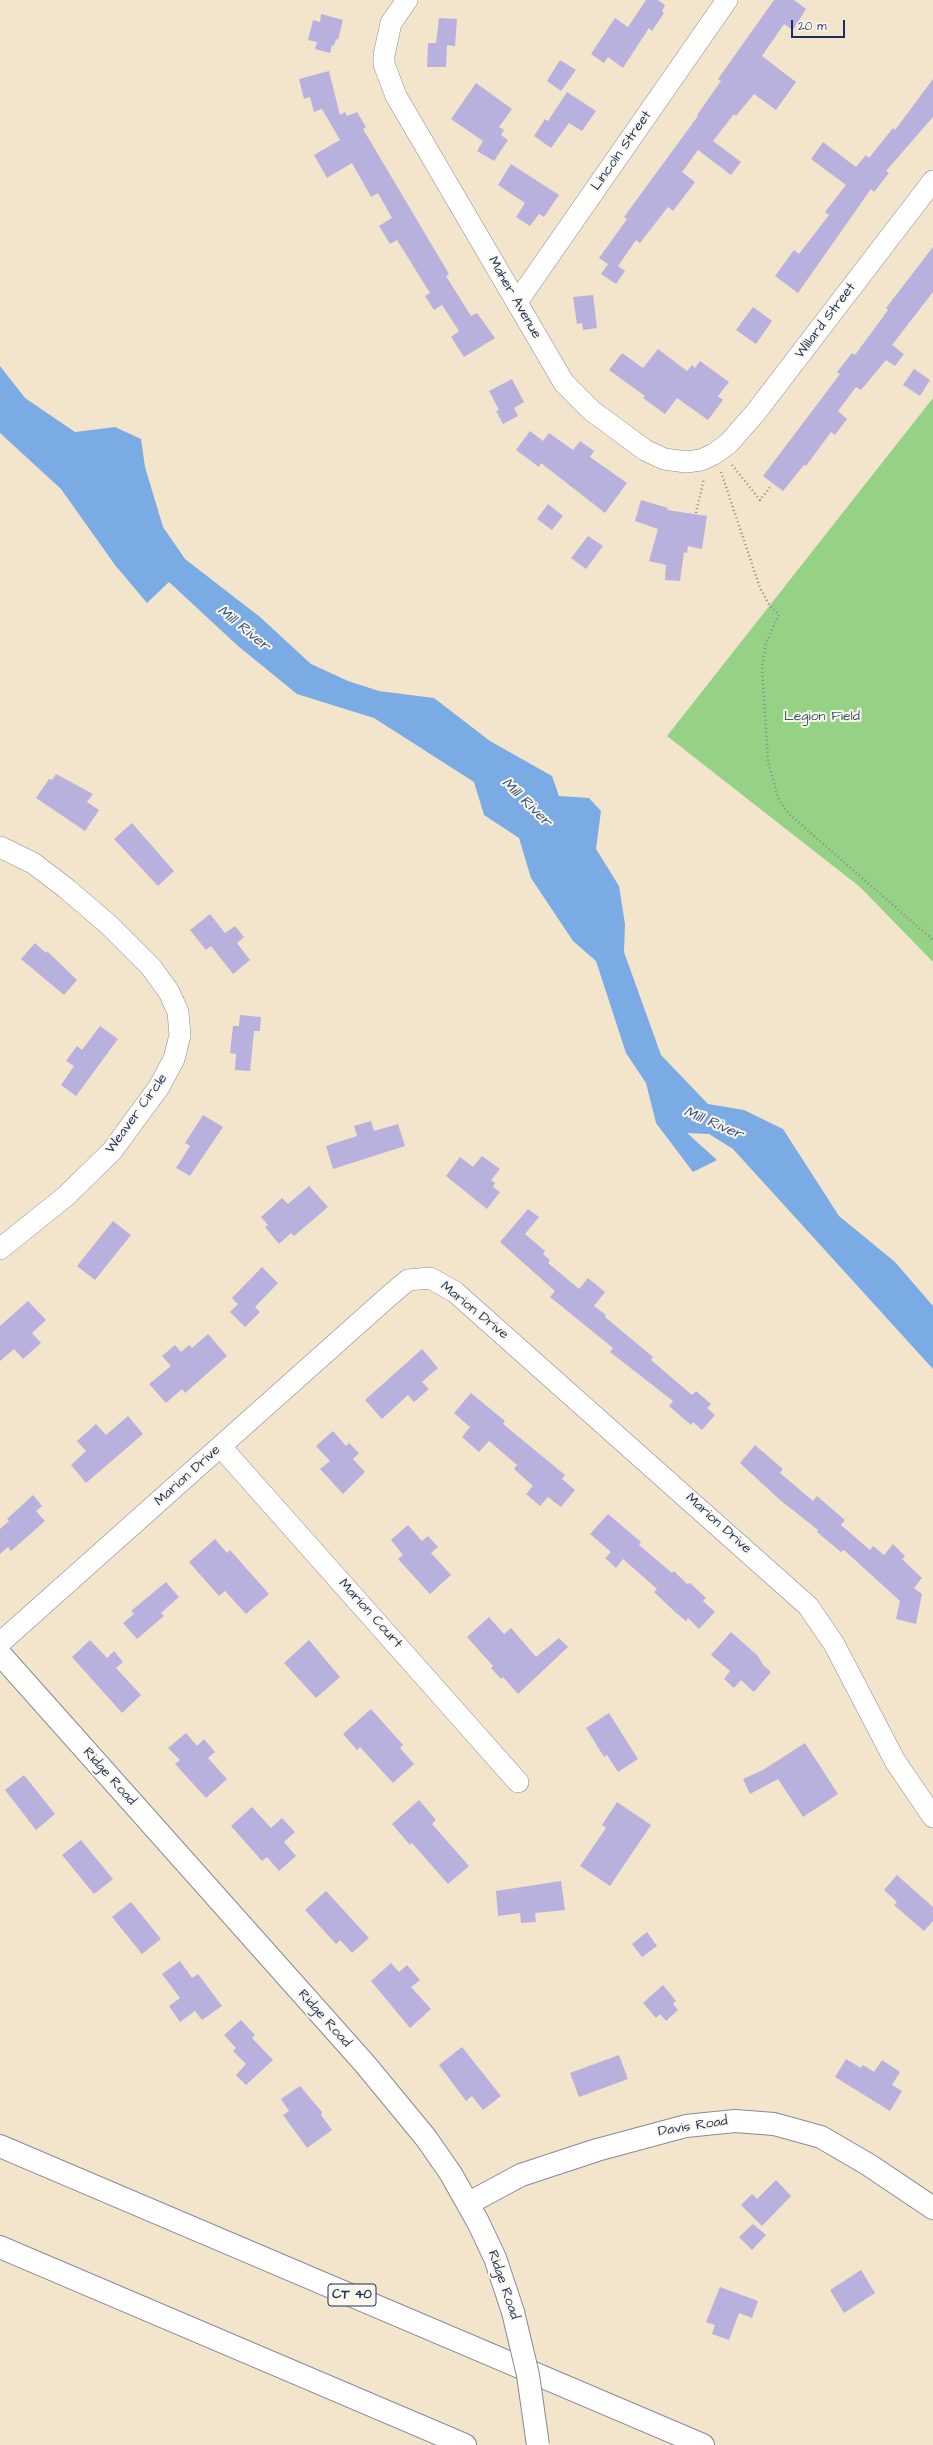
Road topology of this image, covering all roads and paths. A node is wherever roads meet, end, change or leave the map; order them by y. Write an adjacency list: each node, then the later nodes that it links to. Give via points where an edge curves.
1 (407, 0): 4 (street, Maher Avenue, via 391,23 384,64 396,96)
2 (727, 0): 4 (street, Lincoln Street)
3 (933, 181): 5 (street, Willard Street, via 756,412 729,443)
4 (517, 302): 5 (street, Maher Avenue, via 564,383 592,411 645,450 664,459 686,462)
5 (708, 457): 8 (path); 10 (path, via 744,537 760,588 770,606 779,614 766,643 762,667 768,761 778,798 788,814)
6 (732, 465): 7 (path, via 760,500)
7 (771, 486)
8 (696, 513)
9 (0, 847): 11 (street, Weaver Circle, via 32,863 67,888 151,967 169,992 178,1012 180,1035 174,1059 159,1088 112,1150 66,1196)
10 (933, 940)
11 (0, 1249)
12 (221, 1447): 13 (street, Marion Drive); 15 (street, Marion Court); 16 (street, Marion Drive, via 408,1280 430,1278 443,1284 710,1516 808,1606 834,1644 895,1761)
13 (0, 1643)
14 (0, 1654): 18 (main road, Ridge Road, via 365,2064 435,2149)
15 (518, 1782)
16 (933, 1817)
17 (0, 2146): 23 (main road, CT 40)
18 (468, 2203): 19 (main road, Davis Road, via 522,2175 597,2150 686,2126 735,2121 774,2124 821,2138 869,2165); 22 (main road, Ridge Road, bridge, via 495,2258 513,2312 528,2375)
19 (933, 2208)
20 (0, 2247): 21 (main road)
21 (465, 2445)
22 (538, 2445)
23 (703, 2445)

